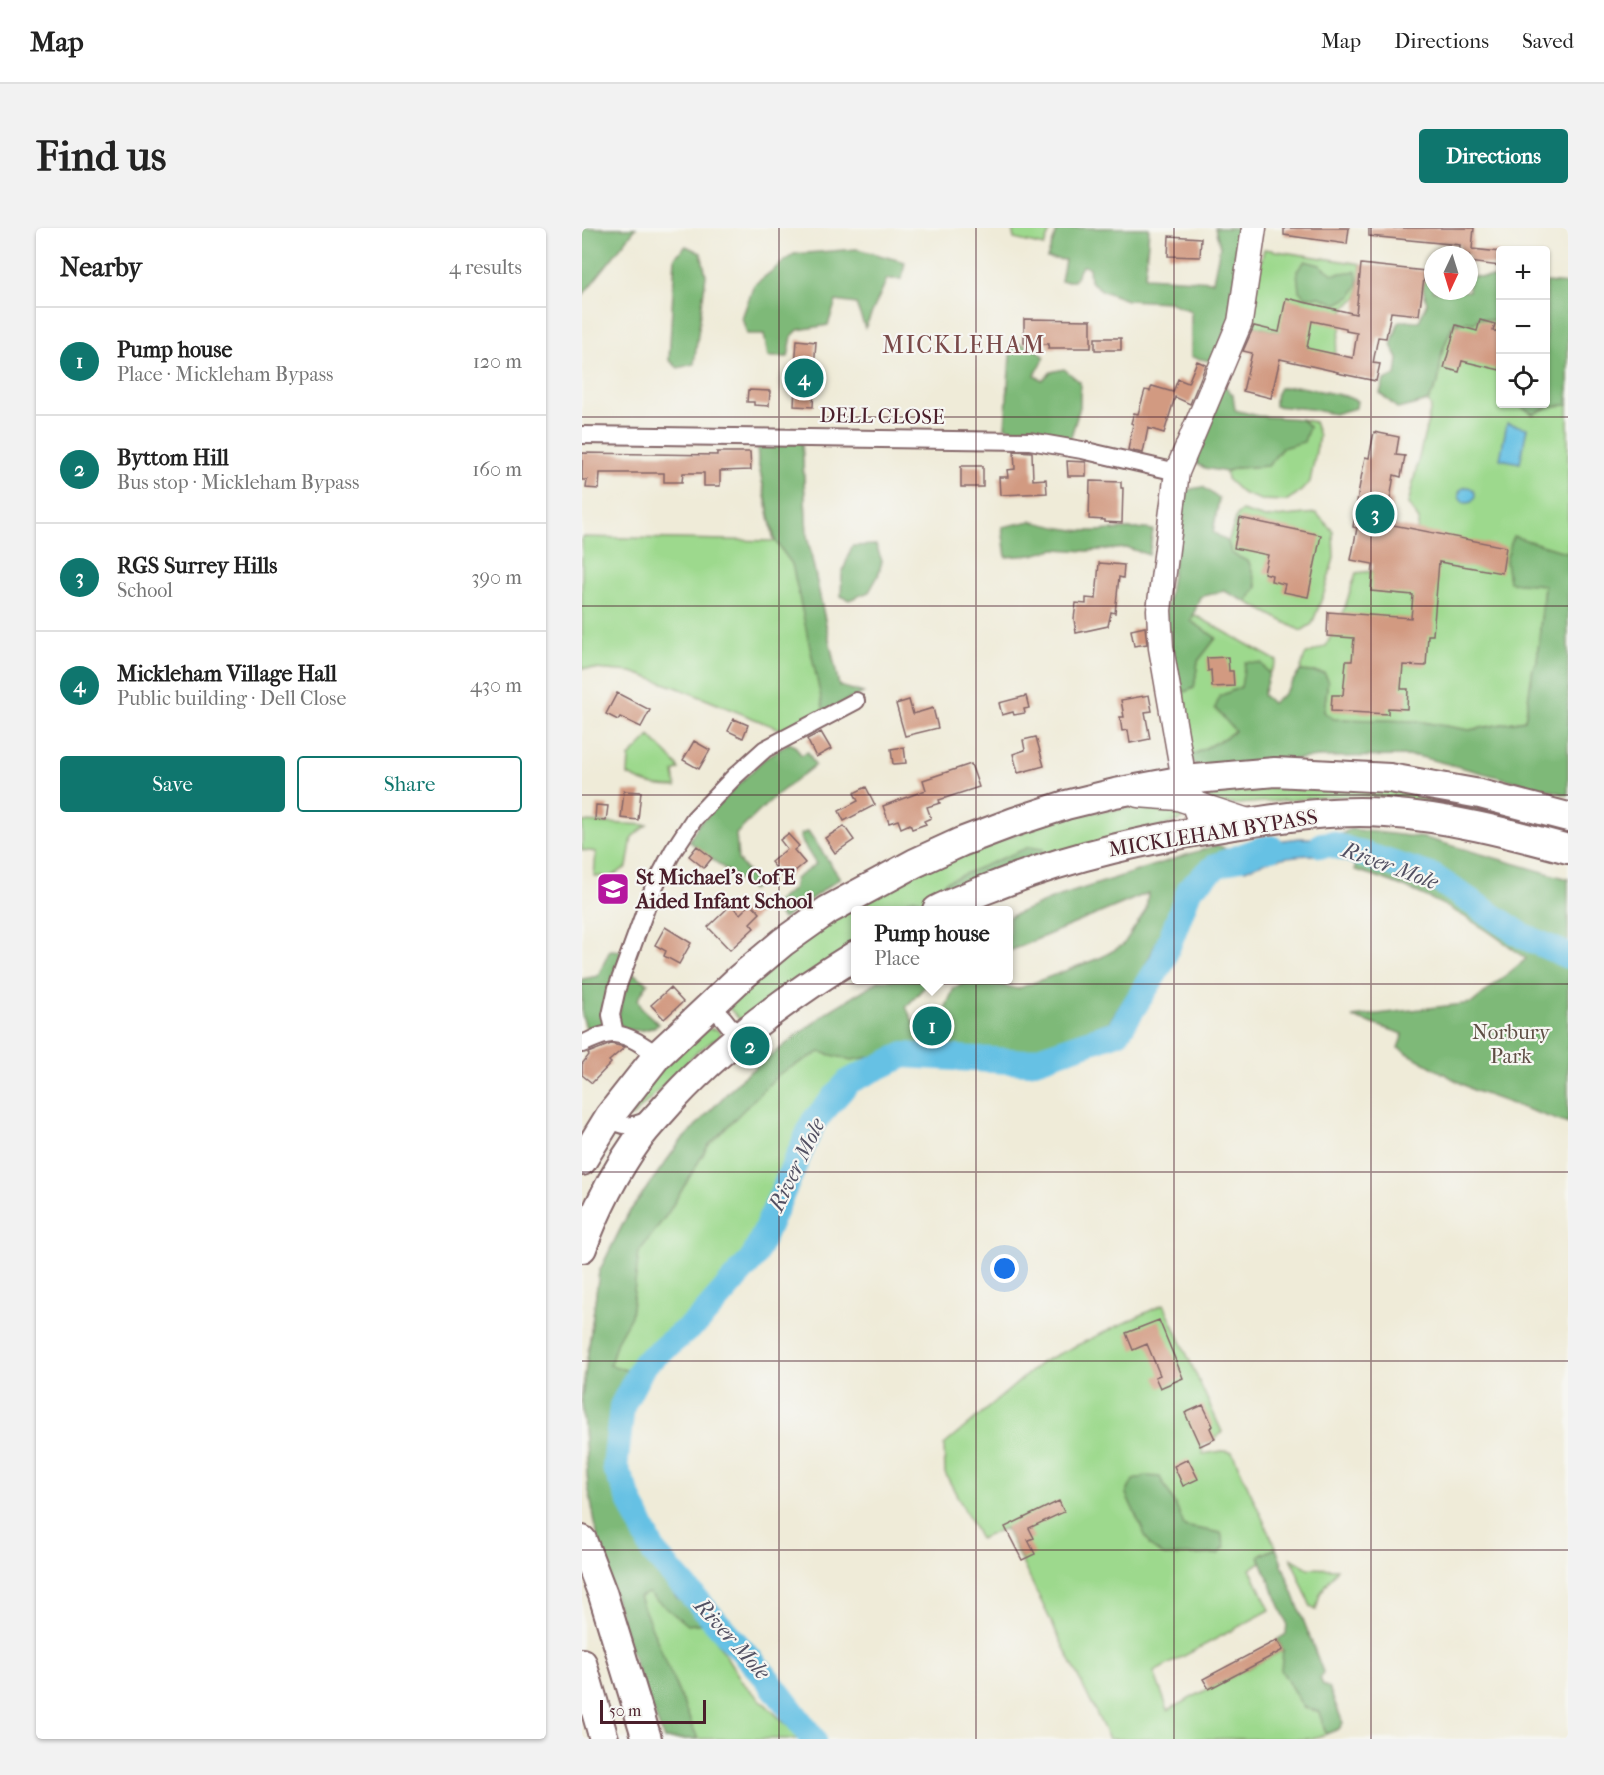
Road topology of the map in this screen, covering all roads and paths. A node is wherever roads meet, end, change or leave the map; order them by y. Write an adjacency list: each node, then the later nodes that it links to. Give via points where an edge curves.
1 (1254, 228): 3 (main road, via 1240,322)
2 (582, 435): 3 (street, DELL CLOSE, via 1030,441)
3 (1177, 472): 5 (main road, via 1159,610 1161,648)
4 (856, 701): 13 (street, via 765,749 694,819 653,889 616,988 611,1015)
5 (1188, 790): 6 (highway, MICKLEHAM BYPASS, via 1275,772 1390,778); 7 (main road); 8 (main road, via 1200,820); 12 (highway, MICKLEHAM BYPASS, via 1115,793 1066,805 961,842 828,910 783,942)
6 (1568, 817)
7 (1251, 822): 8 (highway, MICKLEHAM BYPASS); 9 (highway, MICKLEHAM BYPASS, via 1309,814 1384,813 1449,820)
8 (1210, 829): 10 (highway, MICKLEHAM BYPASS, via 1076,857)
9 (1568, 849)
10 (947, 906)
11 (851, 958): 14 (highway)
12 (711, 1005): 14 (street); 16 (highway, MICKLEHAM BYPASS)
13 (615, 1034): 15 (street); 16 (street, via 633,1040)
14 (739, 1038): 18 (highway)
15 (582, 1044)
16 (657, 1056): 17 (highway, MICKLEHAM BYPASS)
17 (609, 1117): 18 (street, via 625,1126); 19 (highway, MICKLEHAM BYPASS)
18 (656, 1118): 20 (highway, via 614,1176)
19 (582, 1161)
20 (582, 1248)
21 (582, 1540): 24 (highway)
22 (582, 1663): 23 (highway)
23 (604, 1739)
24 (647, 1739)

